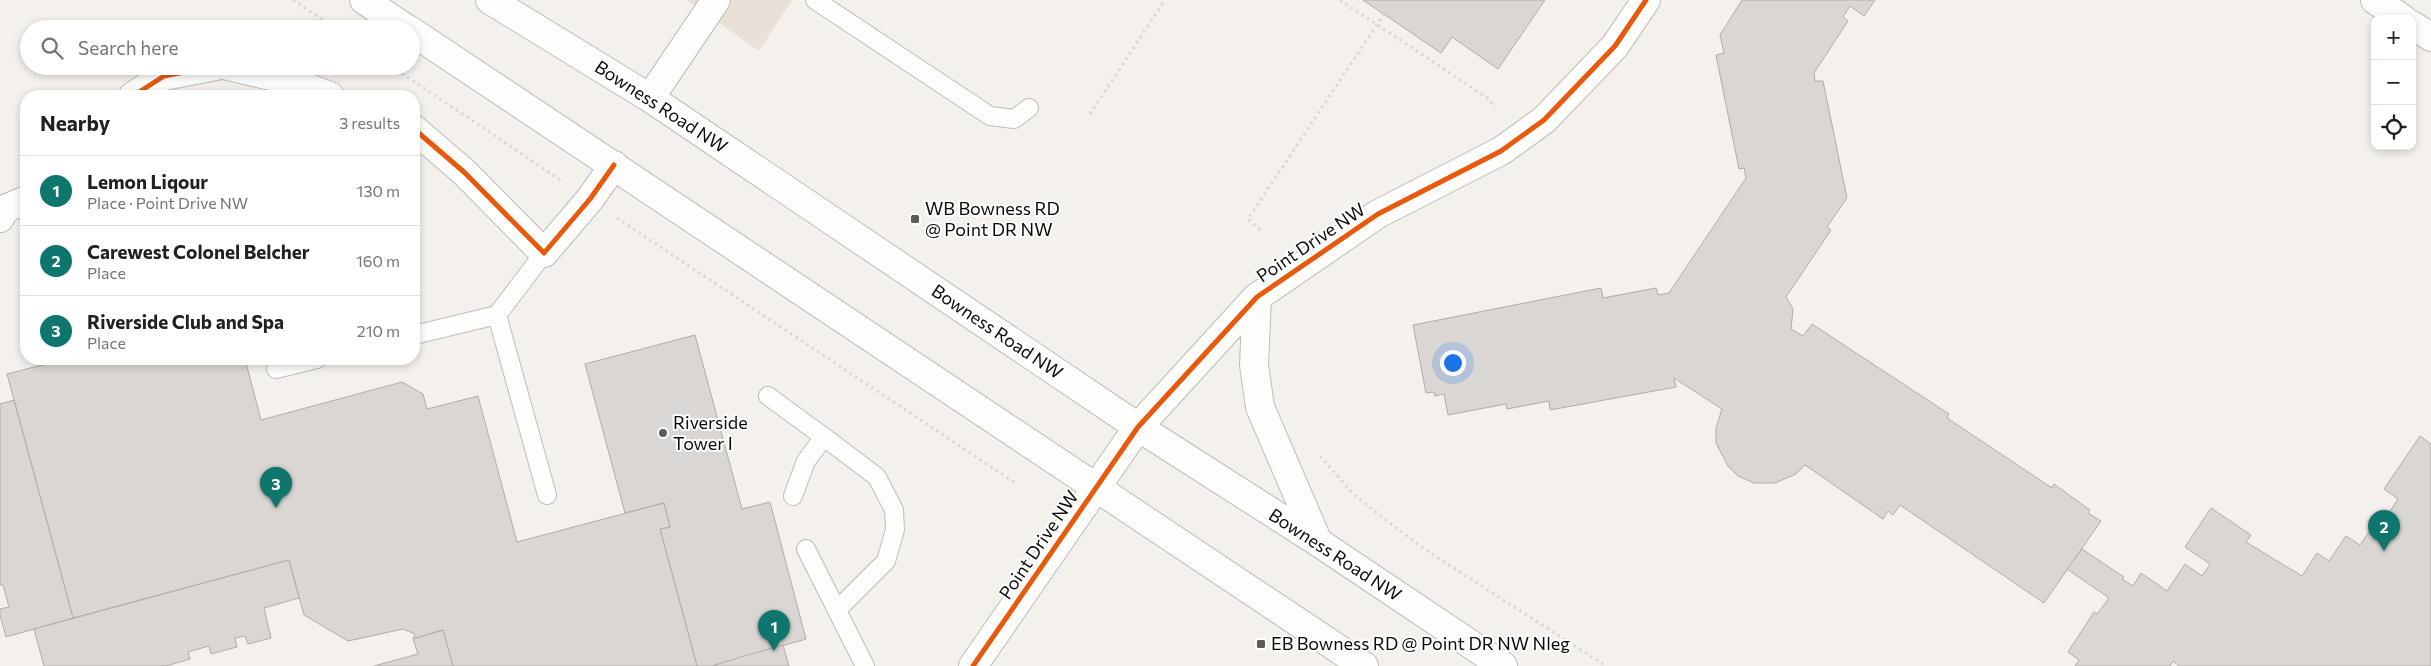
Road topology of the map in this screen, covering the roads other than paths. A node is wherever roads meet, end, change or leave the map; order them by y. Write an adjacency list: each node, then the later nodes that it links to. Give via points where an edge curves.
1 (364, 0): 8 (main road)
2 (490, 0): 16 (main road, Bowness Road NW)
3 (716, 0): 16 (main road)
4 (815, 0): 17 (lane, via 990,116 1014,119)
5 (1646, 0): 21 (main road, Point Drive NW, via 1615,46 1544,120 1501,151 1378,214)
6 (2375, 0): 7 (main road)
7 (2397, 15)
8 (394, 20)
9 (2416, 28): 11 (main road)
10 (420, 37): 19 (main road)
11 (2431, 37)
12 (169, 75): 14 (main road)
13 (267, 75): 15 (main road)
14 (142, 90)
15 (314, 90)
16 (650, 98): 27 (main road, Bowness Road NW)
17 (1029, 108)
18 (420, 134): 20 (main road, via 464,172)
19 (614, 165): 20 (main road); 29 (main road)
20 (544, 253): 22 (lane)
21 (1257, 297): 27 (main road, Point Drive NW); 32 (main road, via 1254,366 1260,407)
22 (497, 315): 23 (lane); 30 (lane)
23 (420, 334)
24 (292, 365): 25 (lane)
25 (276, 369)
26 (768, 396): 28 (lane)
27 (1138, 426): 29 (main road, Point Drive NW); 32 (main road, Bowness Road NW)
28 (824, 437): 31 (lane, via 806,461); 34 (lane, via 876,477 894,510 895,530 886,561)
29 (1096, 485): 36 (main road, Point Drive NW); 37 (main road)
30 (547, 495)
31 (793, 496)
32 (1318, 542): 38 (main road, Bowness Road NW)
33 (806, 549): 34 (lane)
34 (837, 610): 35 (lane)
35 (865, 666)
36 (973, 666)
37 (1364, 666)
38 (1503, 666)

